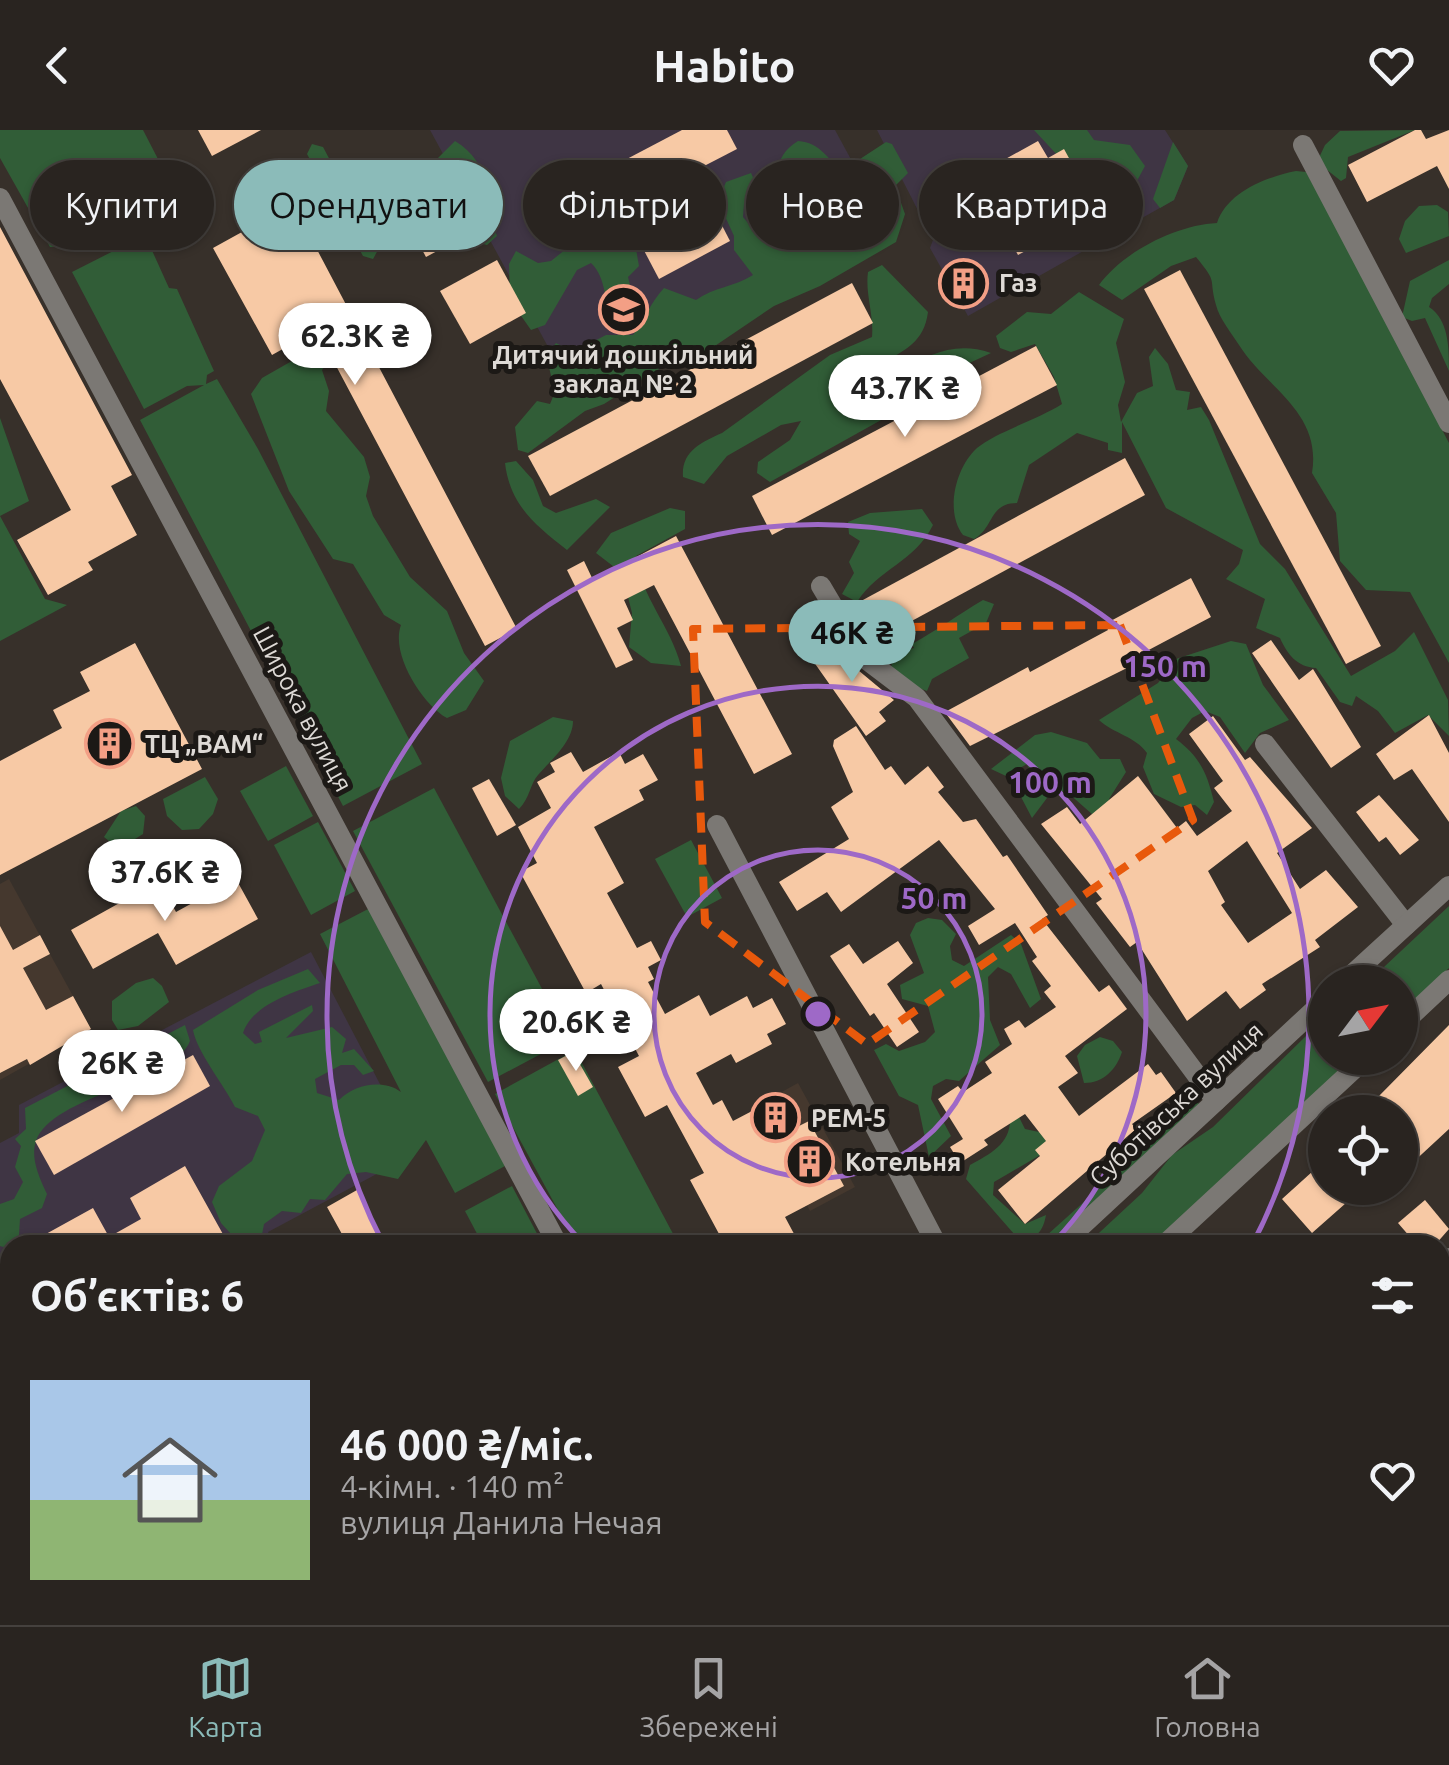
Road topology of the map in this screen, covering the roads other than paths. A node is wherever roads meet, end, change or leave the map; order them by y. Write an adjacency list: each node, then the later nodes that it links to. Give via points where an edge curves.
1 (1303, 145): 3 (street)
2 (0, 198): 15 (street, Широка вулиця)
3 (1449, 423)
4 (821, 586): 14 (street, via 862,657 917,698)
5 (1265, 744): 8 (street)
6 (717, 826): 16 (street)
7 (1449, 886): 8 (street)
8 (1406, 925): 9 (street)
9 (1362, 965)
10 (1449, 980): 11 (street)
11 (1418, 1009)
12 (1308, 1016): 14 (street, Суботівська вулиця)
13 (1348, 1075): 18 (street)
14 (1216, 1101): 17 (street, Суботівська вулиця)
15 (553, 1235)
16 (933, 1235)
17 (1072, 1235)
18 (1175, 1235)

